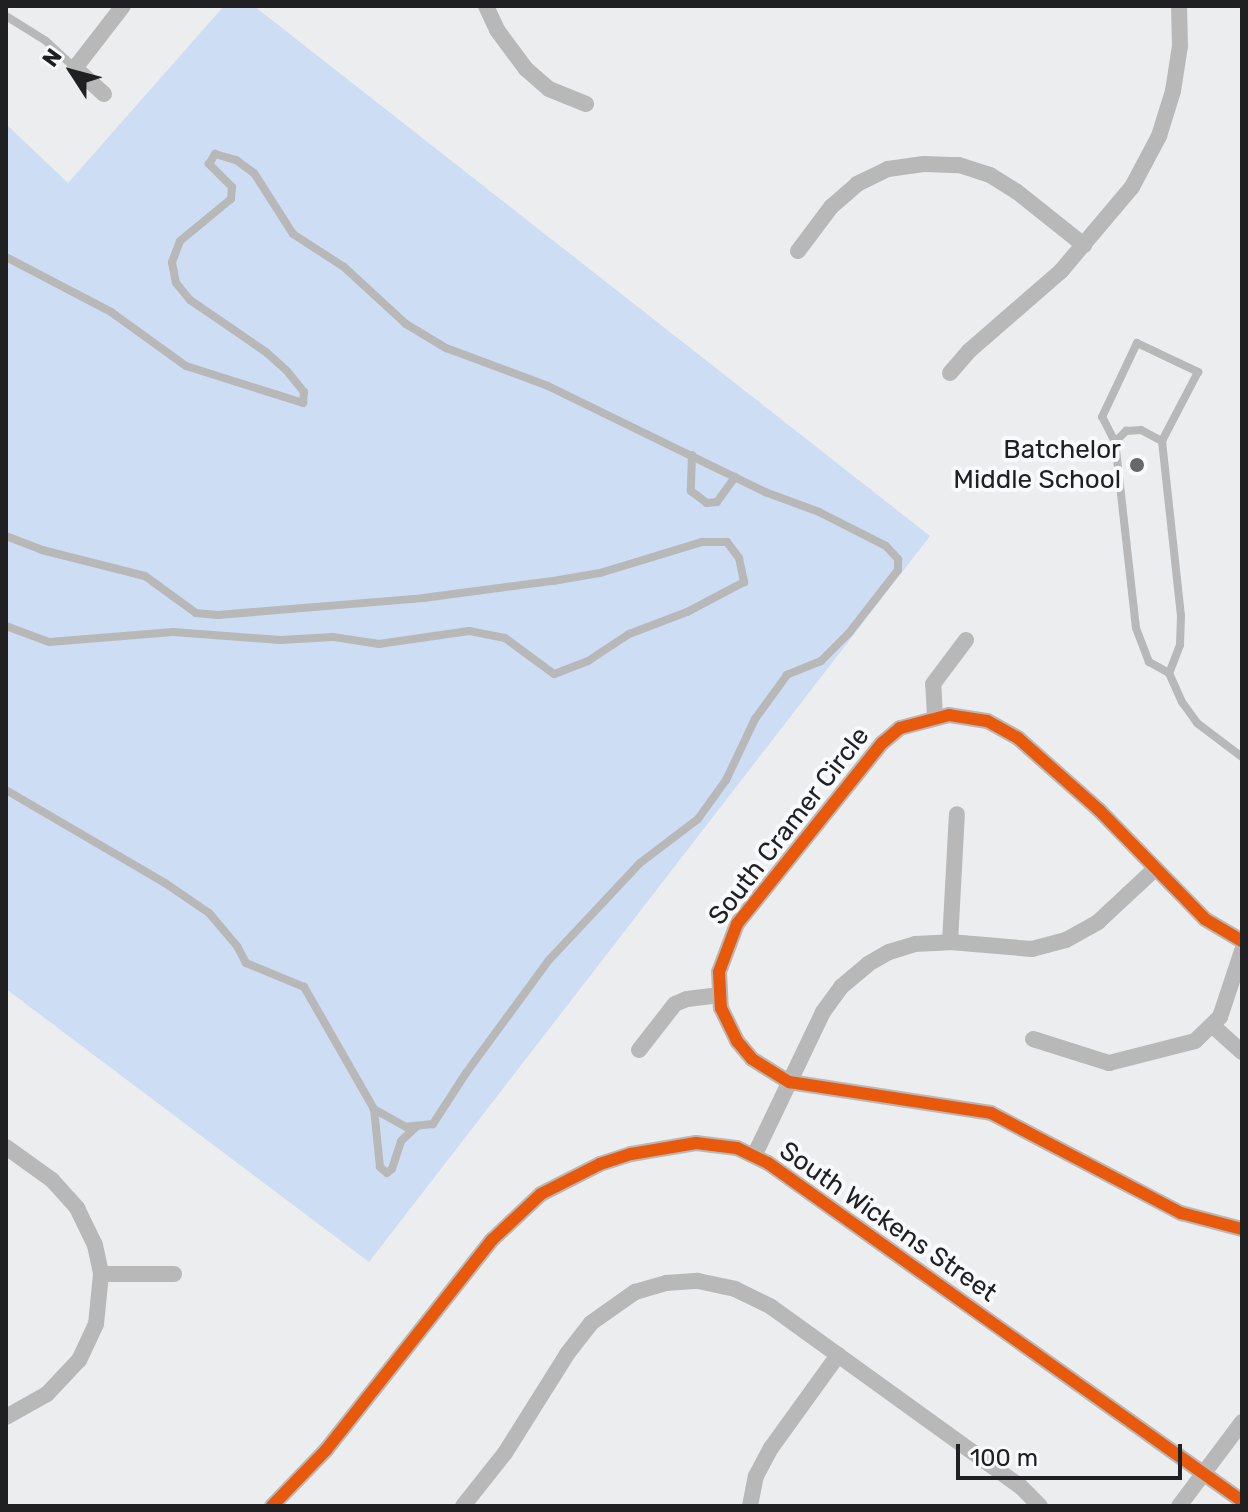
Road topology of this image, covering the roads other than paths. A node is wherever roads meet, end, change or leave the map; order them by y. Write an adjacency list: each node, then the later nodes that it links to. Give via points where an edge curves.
1 (123, 6): 5 (street)
2 (486, 6): 7 (street, via 526,69 549,89)
3 (1179, 6): 8 (street, via 1177,68 1159,136 1132,187)
4 (6, 16): 5 (lane, via 46,41)
5 (75, 68): 6 (street)
6 (104, 94)
7 (586, 104)
8 (1084, 245): 9 (street, via 1002,182 942,163 888,169 857,184 831,207); 11 (street)
9 (798, 251)
10 (6, 257): 14 (lane, via 111,312 186,366 303,403 304,392 286,370 190,300 176,283 172,262 180,241 231,199 232,187 209,164 215,154 236,160 254,173 293,234 344,267 406,324 446,348 548,386)
11 (950, 373)
12 (1162, 441): 13 (lane, via 1141,430 1126,431); 13 (lane, via 1198,372 1137,343 1102,417); 19 (lane, via 1181,616 1180,645)
13 (1115, 442): 19 (lane, via 1136,628 1149,662)
14 (692, 455): 15 (lane); 15 (lane, via 691,491 707,503 717,502)
15 (735, 477): 35 (lane, via 886,546 898,559 898,570 821,661 787,675 755,719 726,780 698,819 640,863 559,949 433,1124)
16 (6, 536): 17 (lane, via 145,576 196,613 218,615 553,581 600,573 702,542 727,542 739,558 744,582 554,674 505,638 469,631 379,644 333,637 280,640 173,632 49,642)
17 (6, 626)
18 (966, 640): 20 (street, via 933,684)
19 (1169, 673): 21 (lane, via 1192,717)
20 (935, 717): 24 (street, South Cramer Circle, via 976,718 1009,731); 28 (street, South Cramer Circle, via 900,728 882,743 737,924 719,972)
21 (1242, 757)
22 (6, 790): 34 (lane, via 209,913 246,963 304,987)
23 (957, 814): 26 (street)
24 (1156, 868): 25 (street, South Cramer Circle, via 1205,919); 26 (street, via 1098,922 1066,940 1032,949)
25 (1242, 941)
26 (950, 942): 33 (street, via 902,947 850,977 823,1012)
27 (1242, 951): 29 (street)
28 (720, 995): 31 (street, via 675,1004); 33 (street, South Cramer Circle, via 726,1020 743,1050)
29 (1213, 1026): 30 (street, via 1195,1041 1109,1063); 32 (street)
30 (1033, 1039)
31 (639, 1050)
32 (1242, 1052)
33 (789, 1082): 37 (street); 38 (street, South Cramer Circle, via 991,1113 1167,1207)
34 (374, 1109): 35 (lane, via 406,1127); 35 (lane, via 380,1167 387,1173 401,1141)
35 (417, 1126)
36 (6, 1147): 39 (street, via 52,1180 77,1208 95,1245)
37 (755, 1154): 44 (street, South Wickens Street); 46 (street, South Wickens Street, via 713,1143 676,1146 600,1164 541,1194 492,1240 326,1450)
38 (1242, 1229)
39 (101, 1274): 40 (street); 42 (street, via 96,1324 79,1360 47,1394)
40 (174, 1274)
41 (838, 1355): 47 (street, via 770,1306 735,1289 681,1281 635,1292 605,1310 580,1336 505,1453); 48 (street, via 771,1448 756,1476); 49 (street)
42 (6, 1417)
43 (1242, 1422): 44 (street)
44 (1204, 1475): 45 (street, South Wickens Street); 50 (street)
45 (1242, 1501)
46 (272, 1506)
47 (463, 1506)
48 (750, 1506)
49 (1040, 1506)
50 (1179, 1506)

